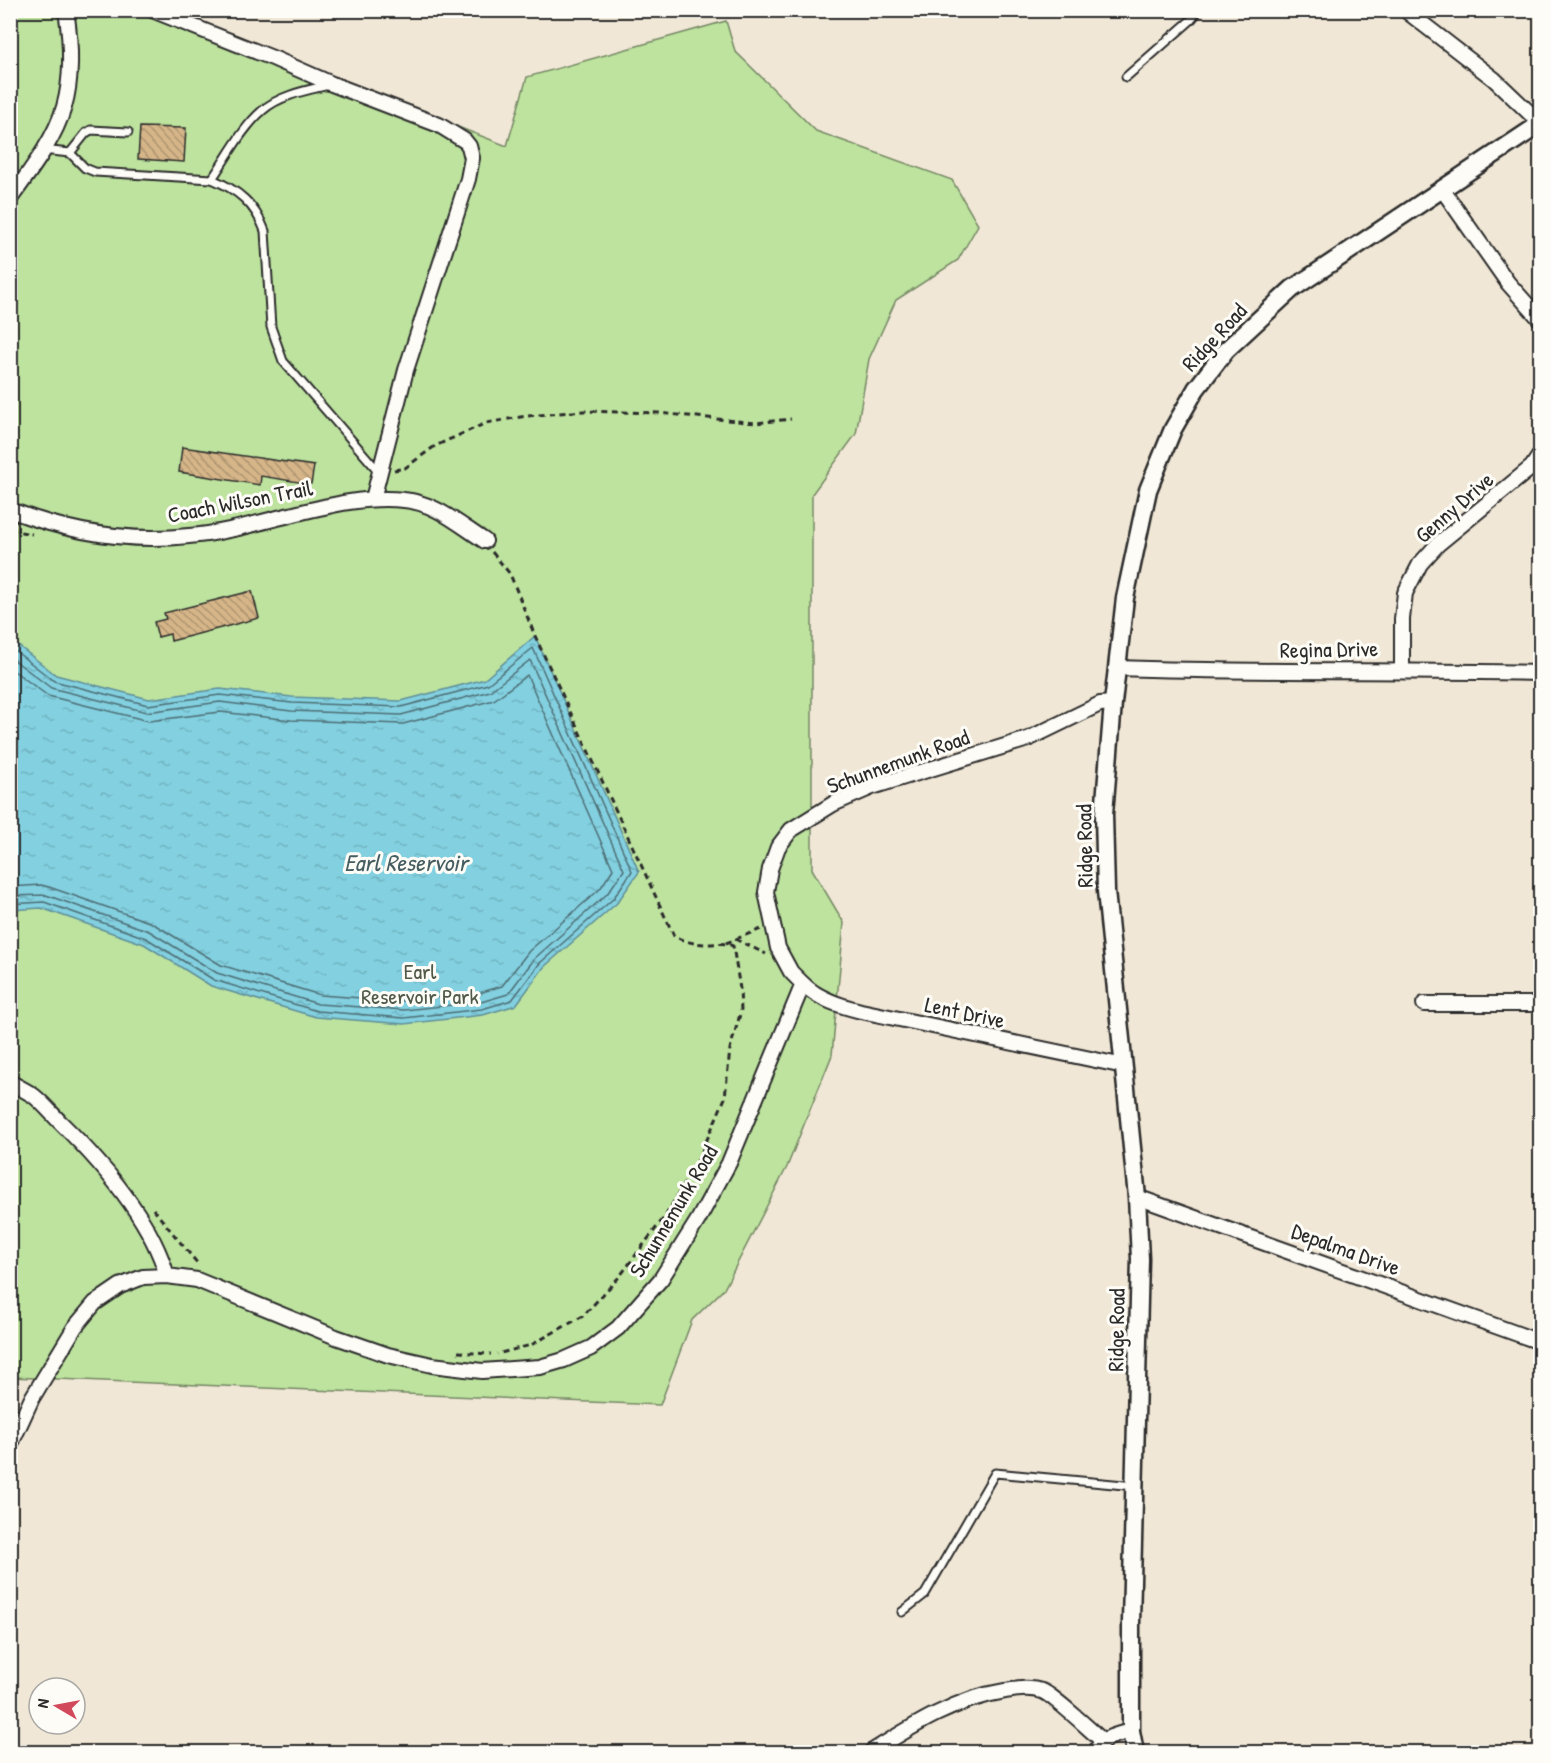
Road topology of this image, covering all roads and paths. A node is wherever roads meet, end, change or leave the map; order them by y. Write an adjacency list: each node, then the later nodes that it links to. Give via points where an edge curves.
1 (66, 10): 9 (street, via 69,78 64,107)
2 (152, 10): 6 (street)
3 (1199, 10): 5 (lane)
4 (1405, 10): 7 (street, via 1494,79)
5 (1126, 77)
6 (332, 84): 11 (lane, via 292,95 265,108); 17 (street, via 439,125 465,141 472,158 406,370)
7 (1540, 124): 12 (street, Ridge Road)
8 (128, 132): 10 (lane, via 91,130)
9 (42, 150): 10 (lane); 13 (street)
10 (70, 153): 11 (lane, via 95,172)
11 (213, 179): 17 (lane, via 248,200 265,231 271,327 283,361)
12 (1442, 189): 14 (street, via 1508,283); 21 (street, Ridge Road, via 1292,289 1226,350 1196,389 1173,429 1148,490 1125,598)
13 (10, 199)
14 (1540, 320)
15 (791, 419): 17 (path, via 756,423 659,413 583,411 527,416 486,423 435,446 405,468)
16 (1540, 454): 22 (street, Genny Drive, via 1532,468 1438,544 1420,564 1405,594)
17 (380, 473): 18 (street)
18 (373, 499): 19 (street, Coach Wilson Trail, via 190,536 144,538 89,533 46,524); 20 (street, Coach Wilson Trail, via 406,500 432,507)
19 (10, 510)
20 (484, 541): 27 (path, via 510,574 674,936 687,943)
21 (1118, 668): 22 (street, Regina Drive, via 1218,672); 24 (street, Ridge Road)
22 (1402, 670): 23 (street, Regina Drive)
23 (1540, 673)
24 (1113, 703): 25 (street, Schunnemunk Road, via 1100,704 1028,739 872,787 833,804 791,830 778,847 766,892); 32 (street, Ridge Road, via 1104,814 1106,891)
25 (773, 924): 26 (path); 28 (street, Schunnemunk Road)
26 (735, 939): 27 (path); 28 (path)
27 (726, 943): 39 (path, via 733,946 741,1011 730,1049 725,1098 699,1158 666,1215 620,1276 583,1316 531,1345 496,1355)
28 (786, 964): 29 (street, Schunnemunk Road)
29 (803, 984): 32 (street, Lent Drive, via 839,1005 861,1011); 37 (street, Schunnemunk Road, via 729,1163 698,1220 661,1280 618,1328 591,1348 540,1367 482,1371 432,1365 346,1341 197,1280)
30 (1424, 1004): 31 (street)
31 (1540, 1004)
32 (1124, 1066): 34 (street, Ridge Road)
33 (10, 1082): 37 (street, via 33,1095 81,1143 120,1191 162,1256)
34 (1137, 1197): 38 (street, Depalma Drive); 41 (street, Ridge Road, via 1140,1259)
35 (152, 1208): 36 (path, via 198,1264)
36 (207, 1269)
37 (167, 1276): 40 (street, Schunnemunk Road, via 143,1277 120,1286 95,1303 75,1326 32,1398)
38 (1540, 1342)
39 (451, 1351)
40 (10, 1446)
41 (1135, 1485): 42 (lane, via 995,1473 925,1594); 43 (street, Ridge Road)
42 (902, 1612)
43 (1131, 1731): 44 (street, via 1113,1736); 46 (street, Ridge Road)
44 (1099, 1747): 45 (street, via 1045,1691 1024,1688 982,1695 951,1707)
45 (871, 1752)
46 (1134, 1752)

